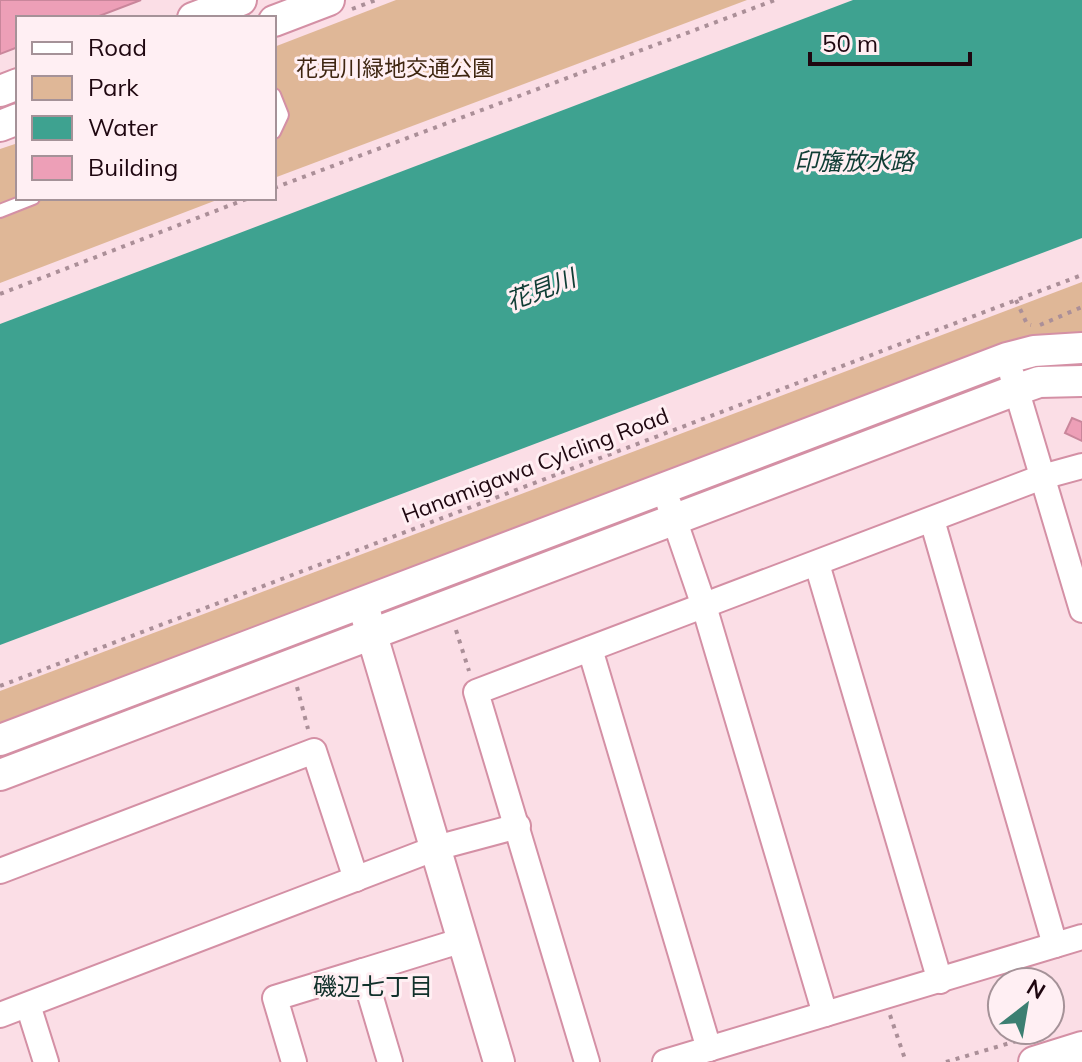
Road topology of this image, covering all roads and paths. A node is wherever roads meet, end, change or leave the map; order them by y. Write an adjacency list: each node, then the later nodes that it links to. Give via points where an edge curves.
1 (329, 0): 3 (street)
2 (775, 0): 6 (path)
3 (276, 20)
4 (276, 100): 5 (lane, via 282,115)
5 (276, 128)
6 (276, 187)
7 (28, 200): 9 (lane)
8 (244, 200): 11 (path)
9 (0, 211)
10 (1082, 275): 12 (path, Hanamigawa Cylcling Road)
11 (0, 294)
12 (1016, 300): 13 (path, via 1027,324 1037,326); 31 (path, Hanamigawa Cylcling Road)
13 (1082, 307)
14 (1082, 348): 15 (street)
15 (1007, 358): 17 (street); 20 (street)
16 (1082, 381): 17 (street, via 1039,382)
17 (1016, 390): 19 (street); 22 (street)
18 (1082, 466): 19 (street)
19 (1042, 477): 21 (street); 26 (street)
20 (664, 490): 22 (street); 24 (street)
21 (932, 520): 23 (street); 42 (street)
22 (676, 521): 25 (street); 28 (street)
23 (817, 564): 25 (street); 44 (street)
24 (362, 601): 28 (street); 33 (street)
25 (704, 606): 29 (street); 47 (street)
26 (1082, 610)
27 (454, 625): 32 (path)
28 (372, 635): 35 (street); 37 (street)
29 (590, 649): 32 (street); 50 (street)
30 (295, 682): 34 (path)
31 (0, 686)
32 (476, 692): 36 (street)
33 (0, 740)
34 (314, 751): 38 (street); 39 (street)
35 (0, 775)
36 (518, 826): 37 (street); 56 (street)
37 (436, 848): 39 (street); 41 (street)
38 (0, 871)
39 (356, 879): 46 (street)
40 (1082, 937): 42 (street)
41 (463, 940): 43 (street); 55 (street)
42 (1055, 945): 44 (street)
43 (363, 971): 53 (street, via 275,998); 54 (street)
44 (940, 981): 45 (street)
45 (884, 998): 47 (street); 58 (path)
46 (28, 1005): 48 (street); 52 (street)
47 (825, 1014): 50 (street)
48 (0, 1015)
49 (1082, 1047): 51 (street)
50 (709, 1049): 57 (street)
51 (1028, 1051): 59 (path)
52 (46, 1062)
53 (294, 1062)
54 (390, 1062)
55 (499, 1062)
56 (587, 1062)
57 (665, 1062)
58 (906, 1062)
59 (946, 1062)

